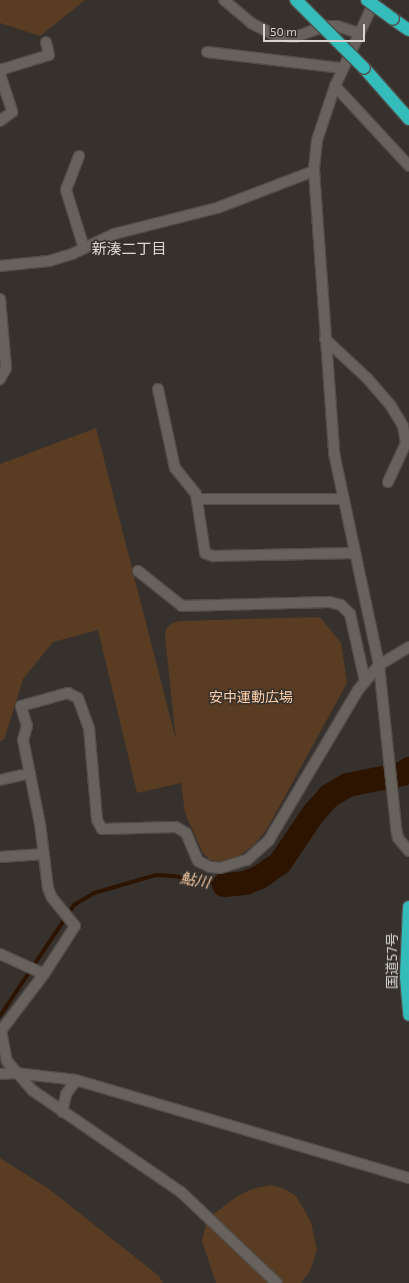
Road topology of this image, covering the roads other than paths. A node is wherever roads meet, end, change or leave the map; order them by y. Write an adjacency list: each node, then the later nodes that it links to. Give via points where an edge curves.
1 (224, 0): 6 (street, via 251,23 275,35 294,36 326,26 336,26)
2 (296, 0): 13 (highway, bridge, via 364,68)
3 (367, 0): 5 (highway, bridge)
4 (375, 0): 6 (street)
5 (409, 30)
6 (358, 33): 9 (street)
7 (46, 42): 10 (street, via 49,54)
8 (207, 52): 9 (street)
9 (342, 68): 12 (street)
10 (0, 70)
11 (0, 74): 14 (street, via 12,112)
12 (335, 86): 16 (street); 17 (street, via 317,140)
13 (409, 119)
14 (0, 122)
15 (79, 156): 18 (street, via 66,190)
16 (409, 166)
17 (314, 171): 18 (street, via 217,208 114,234); 21 (street)
18 (84, 248): 19 (street, via 50,260)
19 (0, 266)
20 (0, 299): 22 (street, via 6,368)
21 (325, 339): 24 (street, via 367,378 392,406); 27 (street, via 334,453)
22 (0, 379)
23 (158, 389): 26 (street, via 175,468 194,490)
24 (407, 434): 25 (street, via 406,443)
25 (388, 482)
26 (197, 499): 27 (street); 28 (street, via 203,549 209,554)
27 (342, 499): 28 (street)
28 (354, 553): 31 (street)
29 (138, 571): 32 (street, via 182,606 330,602 341,605 350,614)
30 (409, 647): 31 (street)
31 (379, 665): 32 (street); 35 (street, via 398,838)
32 (365, 681): 33 (street, via 269,840 247,860 234,865 220,868 204,866 194,855 186,833 176,827 108,831 99,826 89,728 78,698 73,693 21,706 27,726 24,740)
33 (30, 772): 34 (street); 36 (street)
34 (0, 780)
35 (409, 851)
36 (44, 854): 37 (street); 40 (street, via 49,893 74,922 75,931)
37 (0, 857)
38 (409, 907): 41 (highway, 国道57号, via 406,977)
39 (0, 954): 40 (street)
40 (41, 973): 42 (street)
41 (409, 1015)
42 (0, 1032): 43 (street, via 3,1051)
43 (15, 1072): 44 (street); 45 (street); 46 (street, via 32,1090)
44 (0, 1074)
45 (76, 1080): 46 (street, via 66,1094); 47 (street)
46 (62, 1112): 48 (street, via 182,1192)
47 (409, 1178)
48 (277, 1283)

